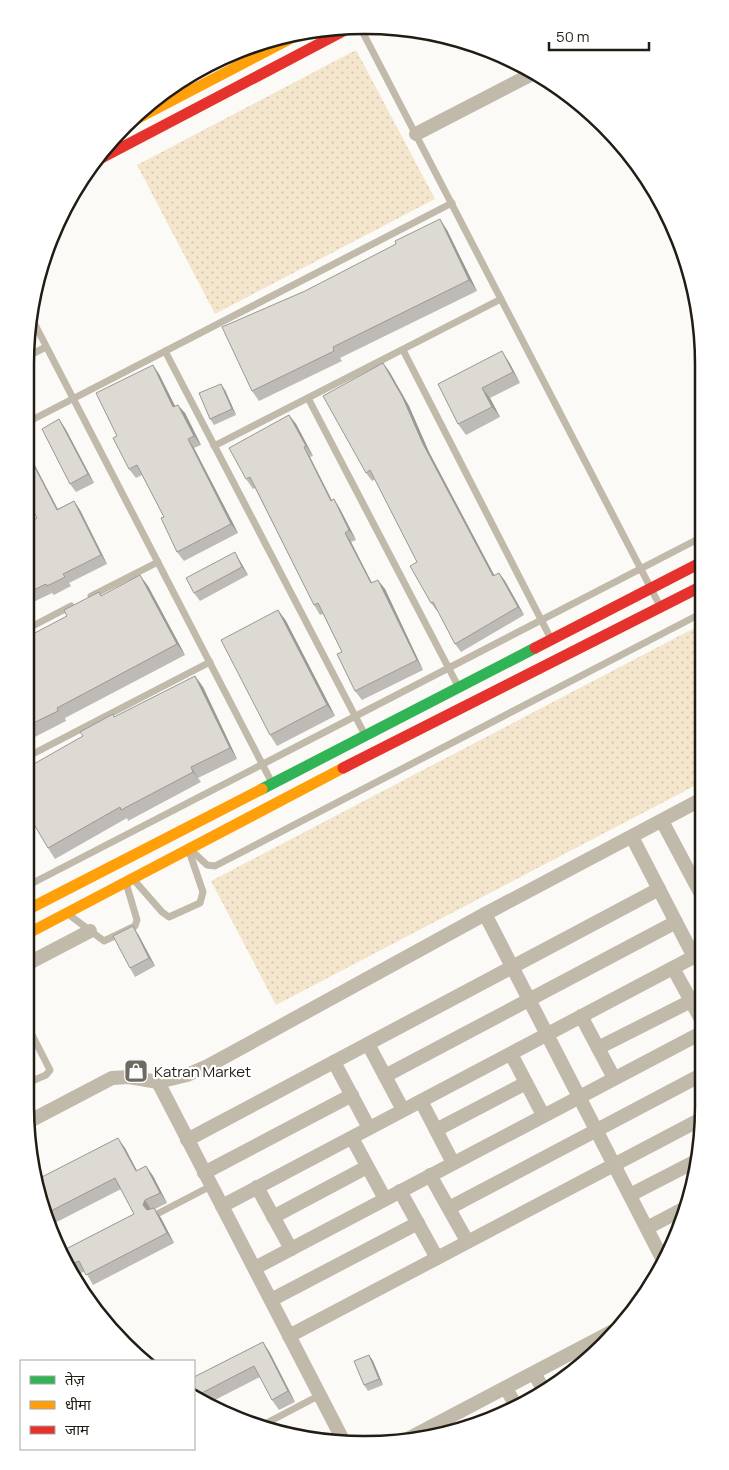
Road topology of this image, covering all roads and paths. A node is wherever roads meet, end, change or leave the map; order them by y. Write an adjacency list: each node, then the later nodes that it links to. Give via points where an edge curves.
1 (364, 34): 6 (lane)
2 (337, 35): 7 (street)
3 (277, 46): 5 (street)
4 (527, 77): 6 (street)
5 (152, 111)
6 (416, 134): 8 (lane)
7 (110, 154)
8 (452, 204): 9 (lane); 13 (lane)
9 (501, 299): 12 (lane); 22 (lane)
10 (36, 327): 11 (lane)
11 (46, 347): 14 (lane); 15 (lane)
12 (403, 350): 16 (lane); 29 (lane)
13 (165, 351): 15 (lane); 18 (lane)
14 (34, 353)
15 (73, 398): 17 (lane); 20 (lane)
16 (308, 398): 18 (lane); 33 (lane)
17 (34, 419)
18 (214, 446): 35 (lane)
19 (695, 540): 22 (lane)
20 (158, 562): 25 (lane); 32 (lane)
21 (695, 566): 23 (street)
22 (640, 568): 23 (lane); 29 (lane)
23 (651, 588): 27 (lane); 31 (street)
24 (695, 590): 27 (street)
25 (87, 598)
26 (78, 602): 30 (lane)
27 (660, 607): 40 (street)
28 (695, 617): 44 (lane, via 214,866 207,865)
29 (541, 620): 31 (lane); 33 (lane)
30 (34, 626)
31 (551, 640): 34 (street)
32 (210, 662): 37 (lane); 38 (lane)
33 (448, 668): 34 (lane); 35 (lane)
34 (458, 687): 36 (street)
35 (355, 716): 36 (lane); 38 (lane)
36 (365, 735): 39 (street)
37 (34, 753)
38 (262, 764): 39 (lane); 46 (lane)
39 (272, 783): 40 (lane); 49 (street)
40 (281, 800): 44 (street)
41 (695, 804): 42 (street)
42 (662, 821): 43 (street); 45 (street)
43 (632, 837): 48 (street); 51 (street)
44 (188, 848): 47 (street); 47 (lane, via 203,892 200,902 169,917)
45 (695, 869)
46 (34, 881)
47 (130, 881): 50 (street); 54 (lane, via 137,923 104,941)
48 (659, 889): 52 (street); 58 (street)
49 (34, 906)
50 (67, 913): 53 (street); 54 (lane)
51 (484, 914): 58 (street); 75 (street, via 208,1066)
52 (676, 922): 55 (street); 60 (street)
53 (34, 930)
54 (90, 931): 57 (street)
55 (695, 950)
56 (695, 957): 59 (street)
57 (34, 960)
58 (512, 968): 60 (street); 67 (street)
59 (673, 968): 61 (street); 63 (street)
60 (528, 999): 64 (street); 71 (street)
61 (691, 1001): 62 (street); 68 (street)
62 (695, 1008)
63 (581, 1016): 64 (street); 68 (street)
64 (546, 1035): 69 (street); 78 (street)
65 (695, 1036): 72 (street)
66 (34, 1039): 74 (lane, via 50,1070)
67 (368, 1044): 70 (street); 71 (street)
68 (598, 1048): 72 (street)
69 (510, 1054): 76 (street); 79 (street)
70 (334, 1062): 77 (street); 88 (street)
71 (385, 1076): 80 (street)
72 (614, 1078): 78 (street)
73 (695, 1078): 86 (street)
74 (34, 1080)
75 (158, 1082): 82 (street, via 112,1078); 88 (street)
76 (526, 1083): 81 (street); 85 (street)
77 (352, 1095): 84 (street); 93 (street)
78 (579, 1096): 81 (street); 86 (street)
79 (421, 1101): 80 (street); 85 (street)
80 (403, 1110): 84 (street)
81 (543, 1115): 89 (street)
82 (34, 1119)
83 (695, 1122): 90 (street)
84 (369, 1128): 87 (street)
85 (436, 1130): 89 (street)
86 (596, 1130): 90 (street); 101 (street)
87 (352, 1138): 92 (street); 96 (street)
88 (186, 1140): 93 (street)
89 (453, 1163): 94 (street)
90 (614, 1164): 98 (street); 107 (street)
91 (690, 1164): 98 (street)
92 (368, 1167): 99 (street); 104 (street)
93 (204, 1173): 95 (street)
94 (430, 1175): 97 (street); 101 (street)
95 (211, 1186): 100 (street); 103 (lane)
96 (257, 1187): 100 (street); 104 (street)
97 (400, 1191): 99 (street); 105 (street)
98 (630, 1195): 106 (street)
99 (385, 1199): 108 (street)
100 (222, 1206): 111 (street)
101 (449, 1208): 107 (street)
102 (678, 1213): 106 (street)
103 (155, 1215)
104 (273, 1217): 108 (street)
105 (418, 1224): 110 (street); 112 (street)
106 (647, 1228): 109 (street)
107 (467, 1242): 110 (street)
108 (291, 1249): 111 (street)
109 (661, 1252)
110 (436, 1258): 113 (street)
111 (255, 1268): 112 (street)
112 (271, 1300): 113 (street)
113 (289, 1336): 118 (street)
114 (598, 1339): 115 (street)
115 (534, 1373): 116 (street); 117 (street)
116 (541, 1385)
117 (506, 1388): 119 (street); 121 (street)
118 (320, 1395): 120 (lane); 122 (street)
119 (513, 1401)
120 (269, 1422)
121 (424, 1431)
122 (340, 1436)

